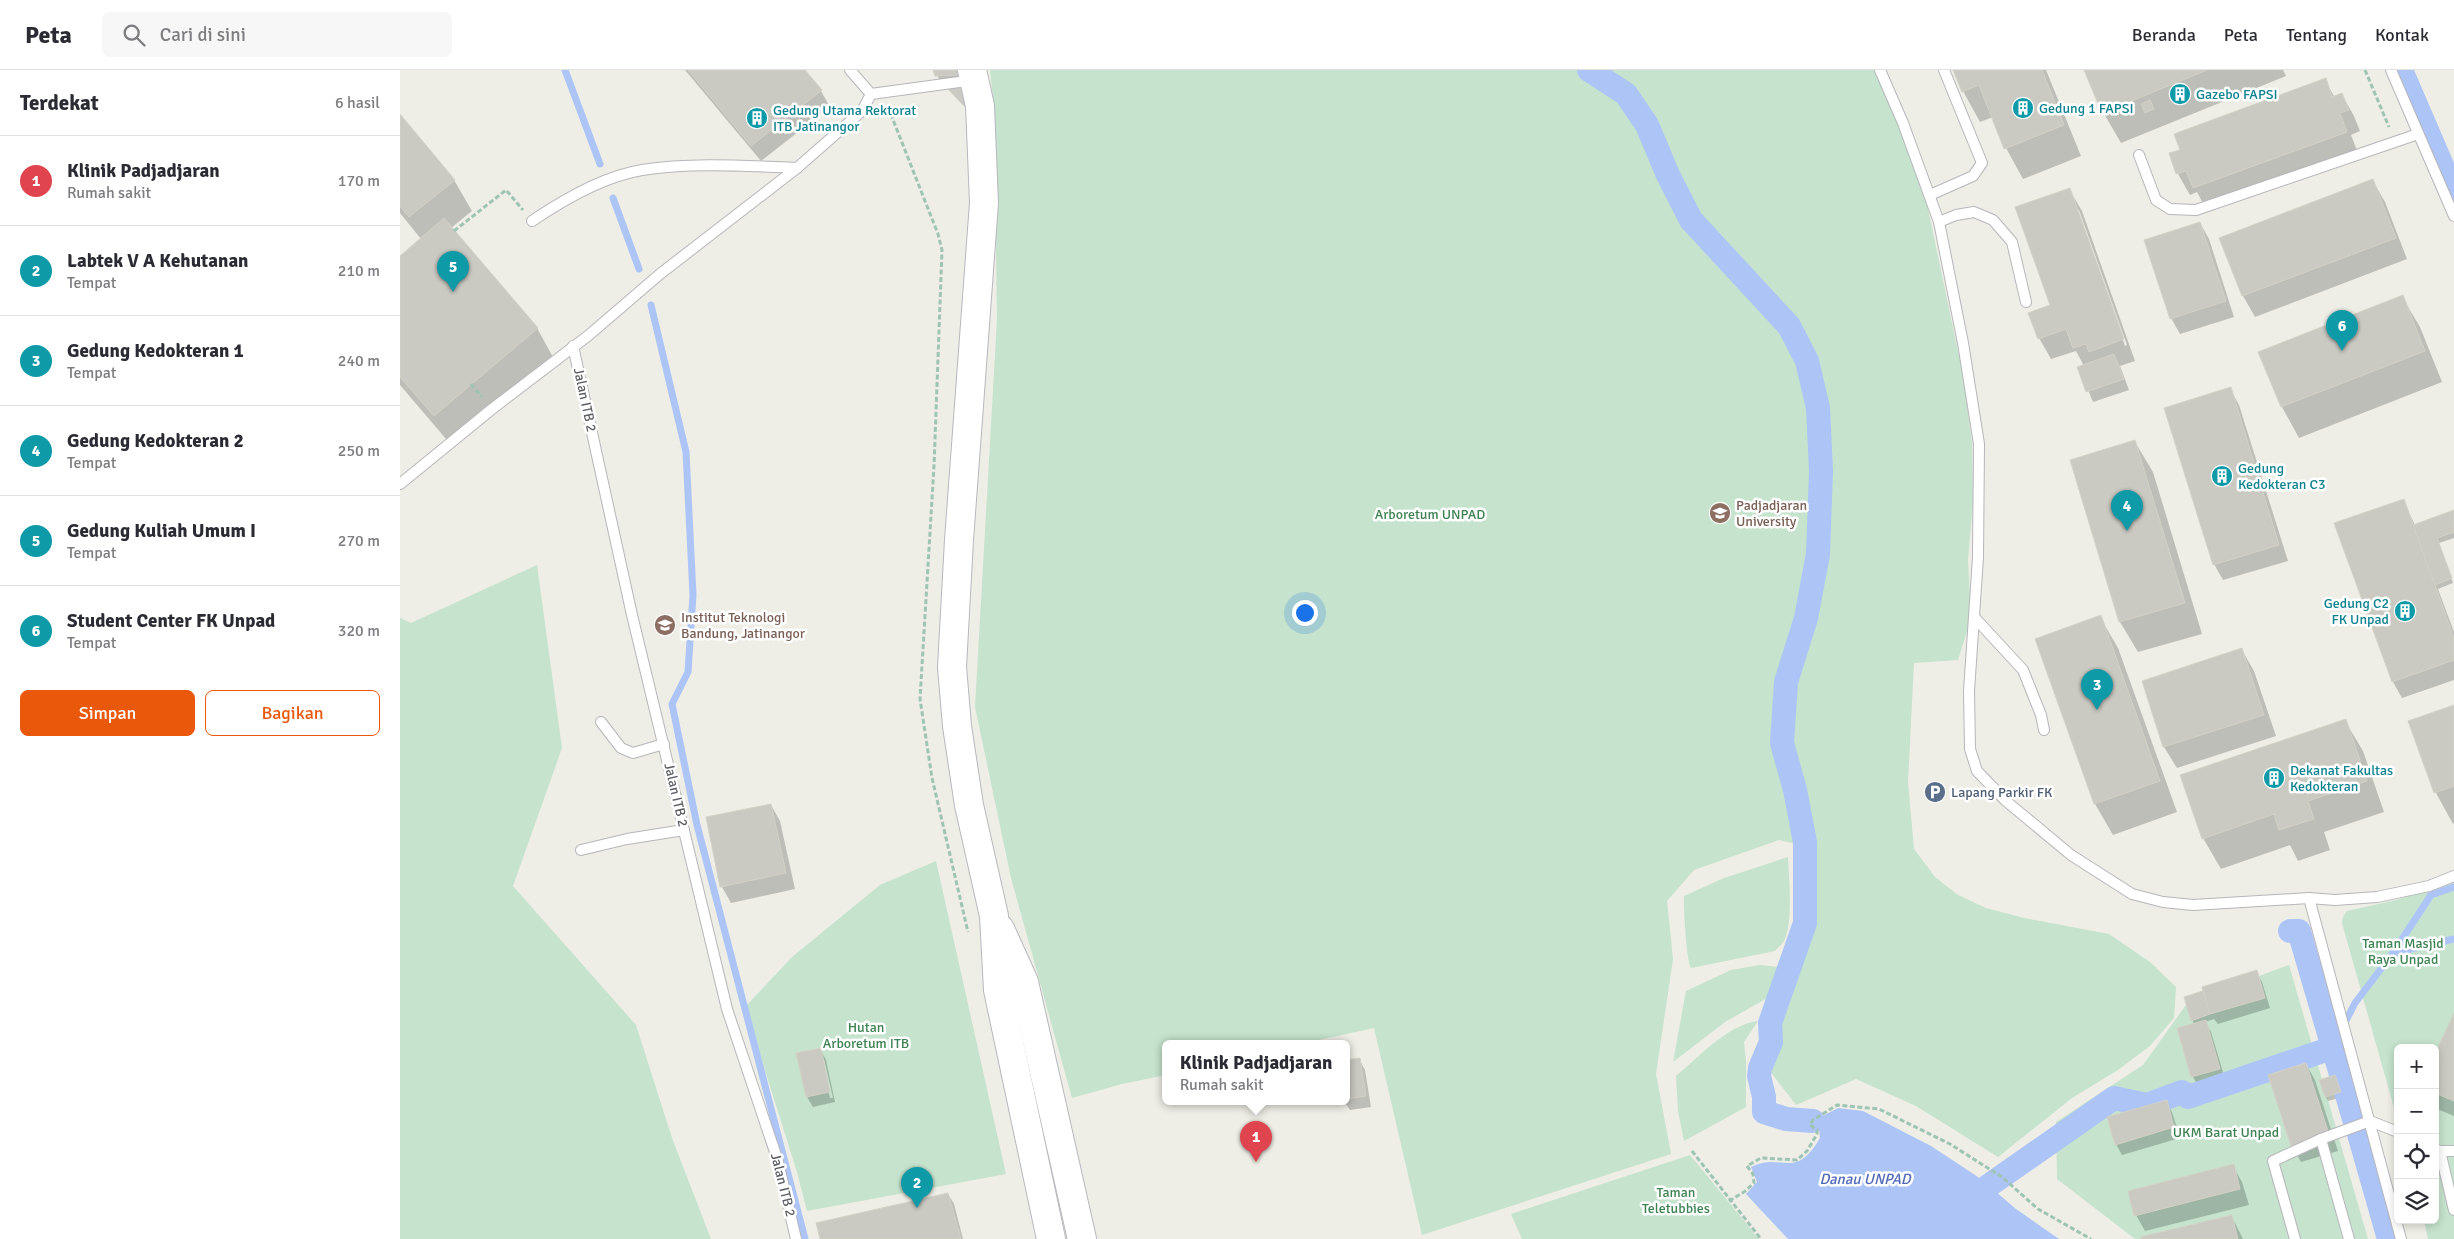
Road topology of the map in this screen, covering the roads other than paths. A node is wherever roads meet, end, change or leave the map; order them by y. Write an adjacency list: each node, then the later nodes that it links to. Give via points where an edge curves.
1 (850, 70): 6 (lane)
2 (1880, 70): 10 (lane)
3 (1944, 70): 10 (lane, via 1982,163 1973,176)
4 (2391, 70): 7 (lane)
5 (973, 75): 6 (lane); 25 (main road, via 980,106 984,203 958,540 952,667 969,805)
6 (871, 94): 9 (lane, via 862,111)
7 (2418, 134): 8 (lane, via 2196,210 2170,209 2156,200); 11 (lane)
8 (2139, 155)
9 (797, 168): 12 (lane, via 699,164 641,170 564,200); 15 (lane)
10 (1930, 195): 13 (lane)
11 (2454, 216)
12 (532, 221)
13 (1938, 222): 14 (lane, via 1974,212 1993,220 2012,242); 17 (lane, via 1963,343 1979,444)
14 (2026, 302)
15 (573, 346): 16 (lane); 20 (lane, Jalan ITB 2)
16 (400, 484)
17 (1975, 618): 19 (lane, via 2023,670); 24 (lane, via 1969,720 1970,749 1977,771 2071,855 2132,894 2163,902 2193,905)
18 (601, 722): 20 (lane, via 621,748 633,753)
19 (2044, 730)
20 (664, 744): 21 (lane, Jalan ITB 2)
21 (684, 830): 22 (lane); 33 (lane, Jalan ITB 2, via 727,1009 777,1158)
22 (580, 850)
23 (2454, 876): 24 (lane, via 2429,886 2377,897)
24 (2309, 898): 26 (lane)
25 (994, 916): 34 (main road, via 998,990); 35 (main road, via 1024,982)
26 (2370, 1121): 27 (lane); 28 (lane); 38 (lane)
27 (2394, 1130)
28 (2321, 1140): 36 (lane, via 2273,1161); 37 (lane)
29 (2439, 1150): 30 (lane)
30 (2454, 1151)
31 (2439, 1157): 32 (lane)
32 (2454, 1210)
33 (796, 1239)
34 (1051, 1239)
35 (1082, 1239)
36 (2295, 1239)
37 (2349, 1239)
38 (2401, 1239)

